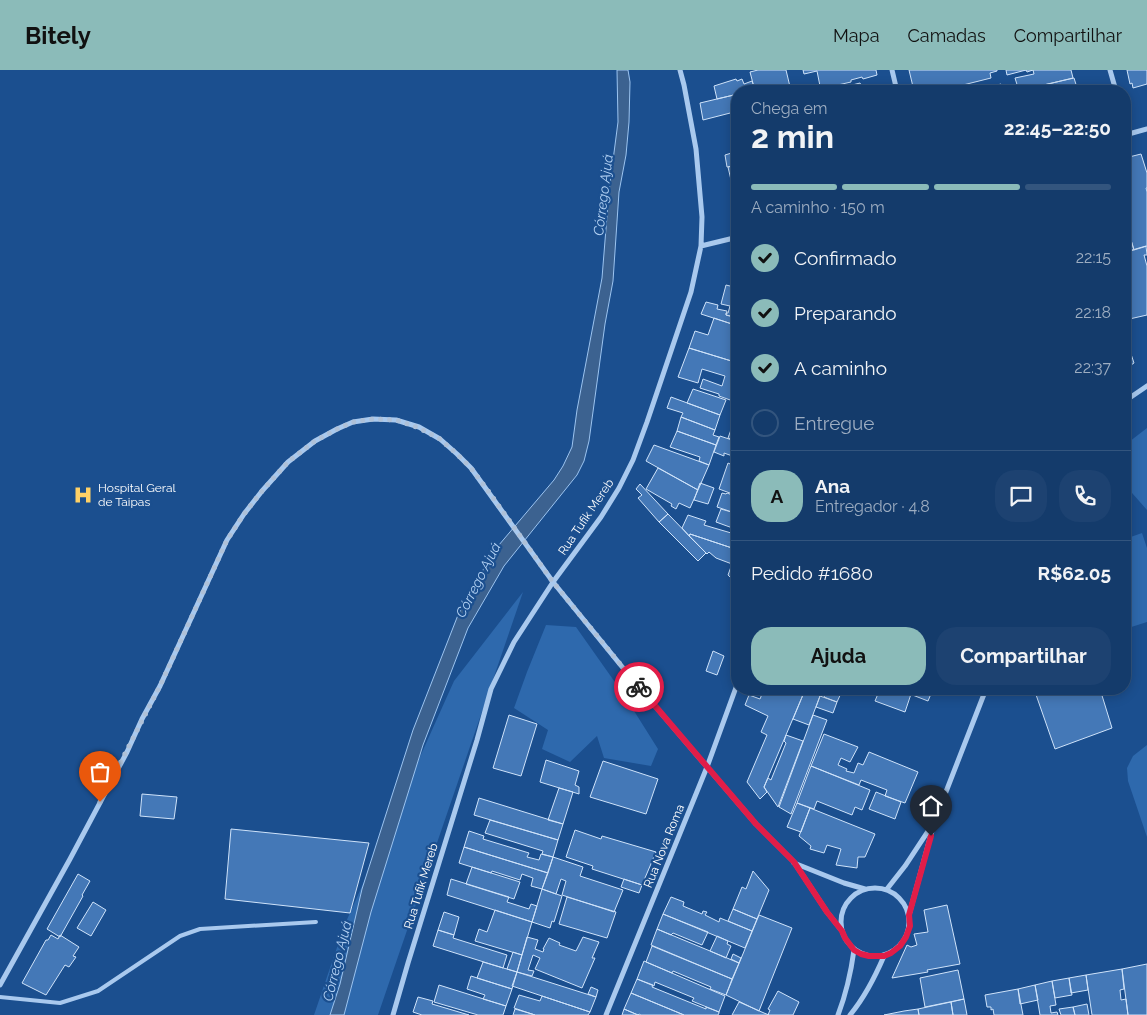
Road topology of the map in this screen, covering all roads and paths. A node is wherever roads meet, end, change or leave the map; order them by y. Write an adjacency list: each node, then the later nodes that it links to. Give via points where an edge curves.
1 (680, 70): 9 (street, Rua Tufik Mereb, via 696,149)
2 (892, 70): 4 (street)
3 (1110, 70): 5 (street)
4 (896, 85)
5 (1114, 85)
6 (1147, 129): 7 (street)
7 (1131, 133)
8 (731, 239): 9 (street)
9 (701, 246): 12 (street, Rua Tufik Mereb, via 691,292 633,460 601,517)
10 (1147, 386): 11 (street)
11 (1131, 397)
12 (553, 582): 15 (street); 25 (street, via 471,468 440,439 396,420 373,419 353,422 315,441 288,462 250,506 227,540 127,752); 27 (street, Rua Tufik Mereb, via 514,642 492,689)
13 (733, 695): 15 (street, Rua Nova Roma)
14 (984, 695): 16 (street)
15 (707, 767): 17 (street); 28 (street, Rua Nova Roma)
16 (935, 820): 19 (street); 20 (street)
17 (794, 862): 18 (street); 22 (street)
18 (865, 889): 19 (street); 22 (street, via 847,901 842,911)
19 (887, 889): 20 (street, via 905,904)
20 (909, 915): 24 (street, via 906,937 900,946)
21 (316, 922): 26 (lane, via 200,929 180,936 98,991 60,1003)
22 (842, 931): 23 (street)
23 (854, 950): 24 (street, via 869,956); 29 (street, via 849,982)
24 (884, 956): 30 (street, via 873,981)
25 (0, 985)
26 (0, 998)
27 (393, 1015)
28 (606, 1015)
29 (838, 1015)
30 (850, 1015)

